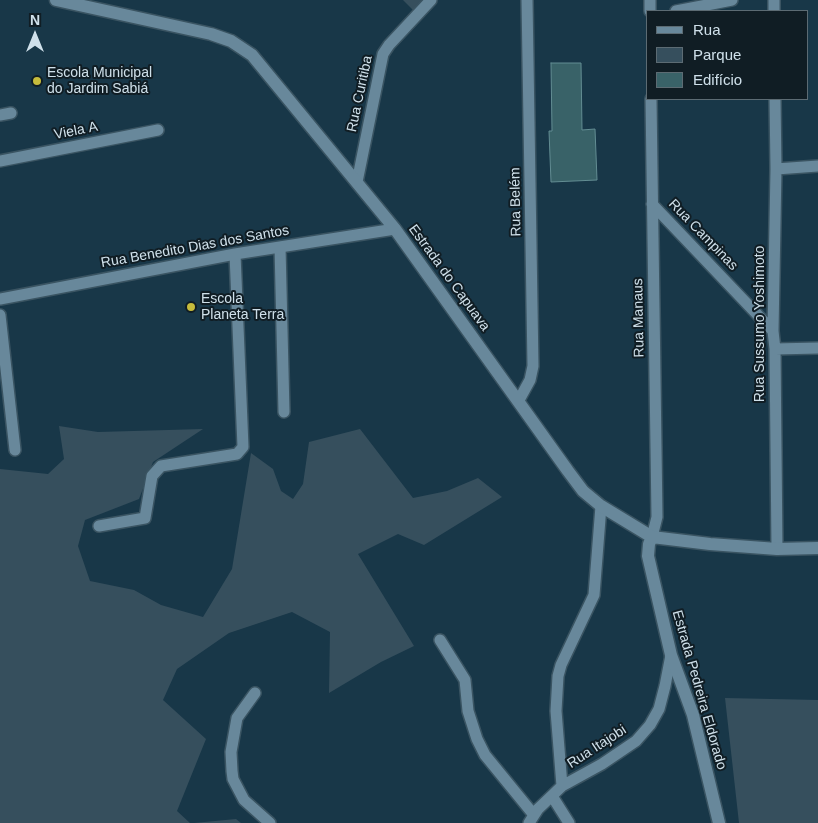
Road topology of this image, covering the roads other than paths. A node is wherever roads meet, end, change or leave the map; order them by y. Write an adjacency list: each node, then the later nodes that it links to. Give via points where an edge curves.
1 (56, 0): 12 (street, Estrada do Capuava, via 211,34 245,49)
2 (431, 0): 12 (street, Rua Curitiba, via 383,54)
3 (527, 0): 22 (street, Rua Belém, via 533,366 530,380)
4 (732, 0): 5 (street)
5 (681, 10)
6 (651, 100): 13 (street, Rua Manaus)
7 (775, 100): 11 (street, Rua Sussumo Yoshimoto)
8 (158, 130): 9 (street, Viela A)
9 (0, 161)
10 (818, 166): 11 (street)
11 (776, 169): 19 (street, Rua Sussumo Yoshimoto)
12 (357, 182): 14 (street, Estrada do Capuava)
13 (652, 204): 19 (street, Rua Campinas); 27 (street, Rua Manaus, via 657,517)
14 (395, 228): 15 (street, Rua Benedito Dias dos Santos); 22 (street, Estrada do Capuava)
15 (280, 247): 16 (street, Rua Benedito Dias dos Santos); 23 (street)
16 (235, 254): 17 (street, Rua Benedito Dias dos Santos); 26 (street, via 243,447 237,454 161,466 152,476 145,518)
17 (0, 299)
18 (0, 315): 24 (street)
19 (773, 331): 21 (street, Rua Sussumo Yoshimoto)
20 (818, 348): 21 (street)
21 (775, 349): 29 (street, Rua Sussumo Yoshimoto)
22 (519, 400): 25 (street, Estrada do Capuava, via 584,491)
23 (284, 412)
24 (15, 450)
25 (601, 506): 27 (street, Estrada do Capuava); 33 (street, via 594,594 558,676 556,711)
26 (99, 526)
27 (652, 537): 29 (street, Estrada do Capuava); 31 (street, Estrada Pedreira Eldorado, via 648,556)
28 (818, 548): 29 (street, Estrada do Capuava)
29 (778, 549)
30 (440, 640): 35 (street, via 465,680 468,711 485,755)
31 (671, 655): 33 (street, Rua Itajobi, via 665,686 650,725 636,741); 38 (street, Estrada Pedreira Eldorado, via 694,715)
32 (255, 693): 36 (street, via 237,718 231,752 232,771 244,800)
33 (562, 786): 34 (street, Rua Itajobi)
34 (552, 796): 35 (street, Rua Itajobi); 37 (street)
35 (531, 819)
36 (270, 823)
37 (569, 823)
38 (719, 823)

